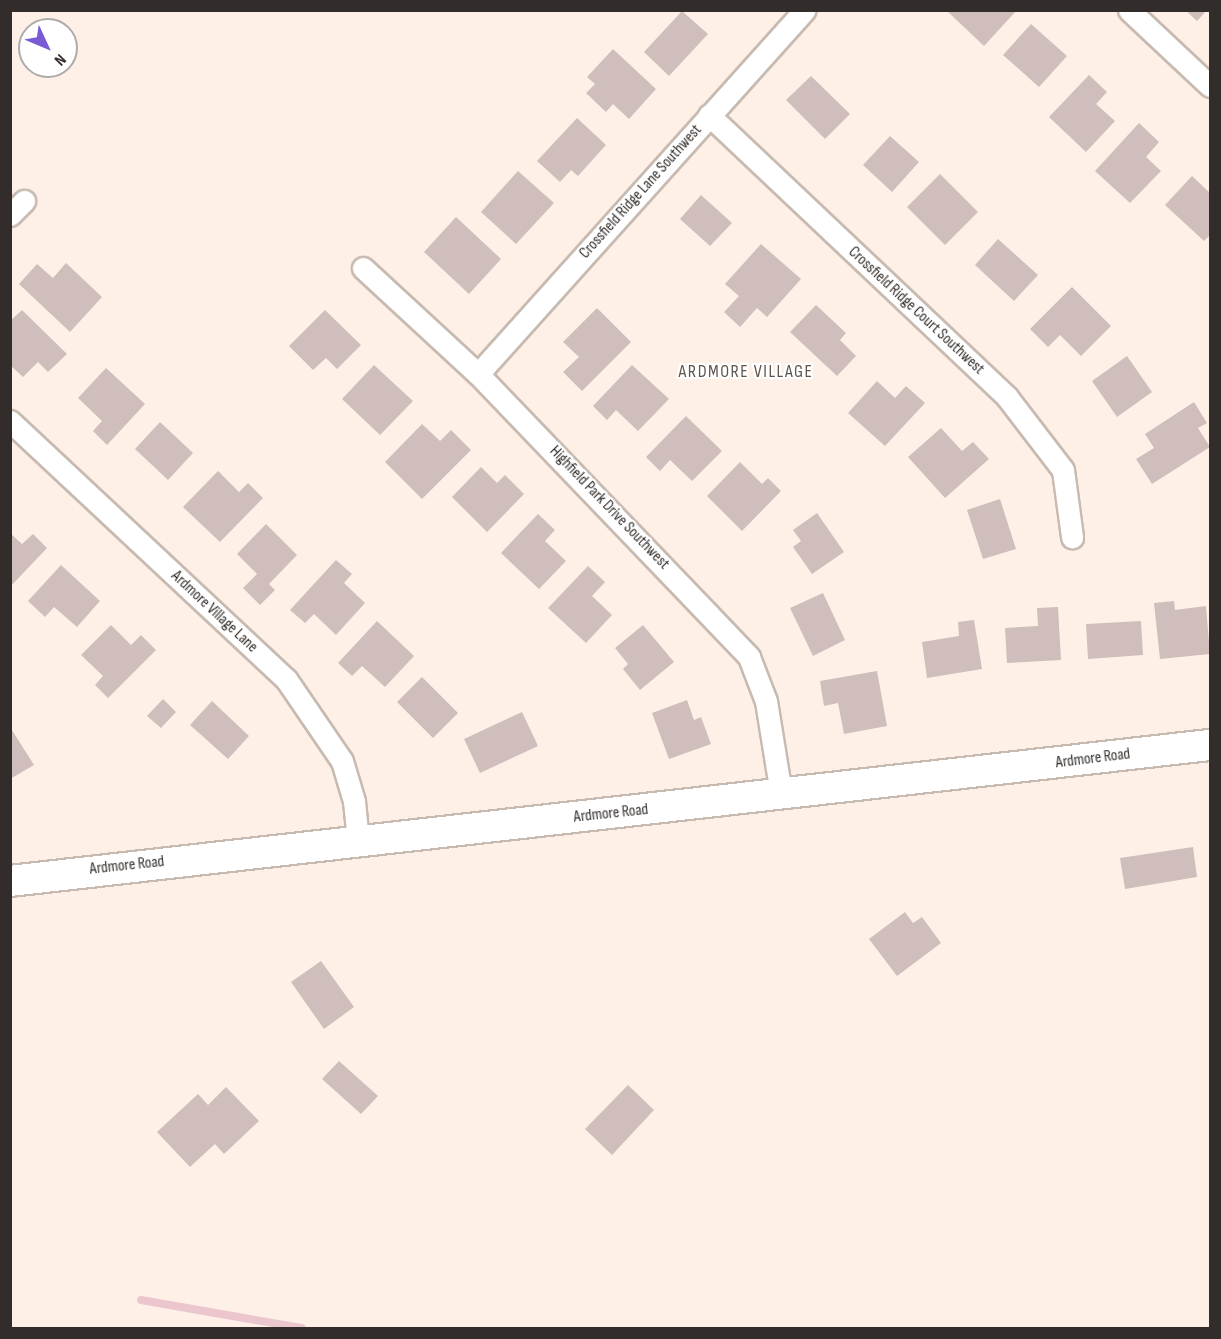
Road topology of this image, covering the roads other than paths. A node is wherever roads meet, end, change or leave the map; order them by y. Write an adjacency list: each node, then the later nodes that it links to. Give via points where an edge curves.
1 (805, 10): 4 (street, Crossfield Ridge Lane Southwest)
2 (1129, 10): 3 (street)
3 (1210, 86)
4 (709, 115): 6 (street, Crossfield Ridge Lane Southwest); 8 (street, Crossfield Ridge Court Southwest, via 1007,397 1063,470)
5 (363, 268): 6 (street, Highfield Park Drive Southwest)
6 (478, 374): 10 (street, Highfield Park Drive Southwest, via 749,657 766,702)
7 (10, 421): 11 (street, Ardmore Village Lane, via 286,680 342,761 354,801)
8 (1072, 537)
9 (1210, 746): 10 (street, Ardmore Road)
10 (781, 794): 11 (street, Ardmore Road)
11 (358, 841): 12 (street, Ardmore Road)
12 (10, 880)

